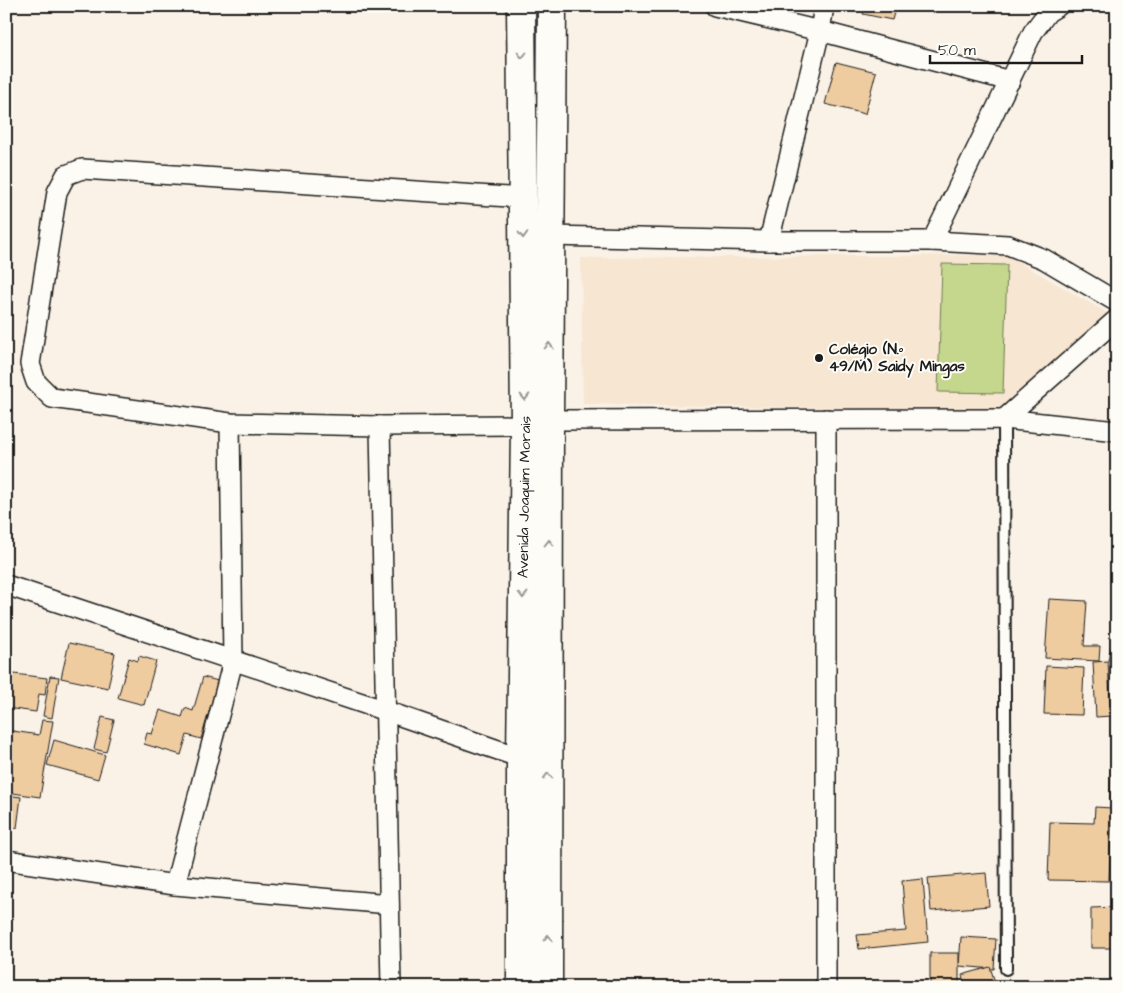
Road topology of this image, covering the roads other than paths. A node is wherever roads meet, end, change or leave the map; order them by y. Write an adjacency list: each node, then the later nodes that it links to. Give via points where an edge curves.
1 (522, 6): 8 (street, Avenida Joaquim Morais, one-way to 8)
2 (552, 6): 9 (street, Avenida Joaquim Morais)
3 (715, 6): 6 (street)
4 (824, 6): 6 (street)
5 (1058, 6): 7 (street, via 1048,12 1033,32)
6 (820, 31): 7 (street); 10 (street)
7 (1010, 80): 11 (street)
8 (523, 198): 16 (street, Avenida Joaquim Morais, one-way to 16); 17 (street, via 82,169 66,174 58,192 30,364 36,382 52,398)
9 (550, 236): 10 (street); 16 (street, Avenida Joaquim Morais, one-way to 9)
10 (769, 241): 11 (street)
11 (932, 241): 12 (street, via 1008,245 1044,259)
12 (1117, 302)
13 (1117, 319): 15 (street)
14 (826, 419): 15 (street); 16 (street); 31 (street)
15 (1004, 419): 19 (street); 27 (lane)
16 (537, 422): 18 (street); 23 (street, Avenida Joaquim Morais, one-way to 23); 30 (street, Avenida Joaquim Morais, one-way to 16)
17 (230, 423): 18 (street); 21 (street)
18 (380, 426): 22 (street)
19 (1117, 431)
20 (6, 585): 21 (street)
21 (233, 661): 22 (street); 25 (street)
22 (386, 711): 23 (street); 26 (street)
23 (521, 758): 29 (street, Avenida Joaquim Morais)
24 (6, 860): 25 (street)
25 (175, 885): 26 (street)
26 (389, 904): 28 (street)
27 (1006, 969)
28 (391, 987)
29 (522, 987)
30 (548, 987)
31 (826, 987)

